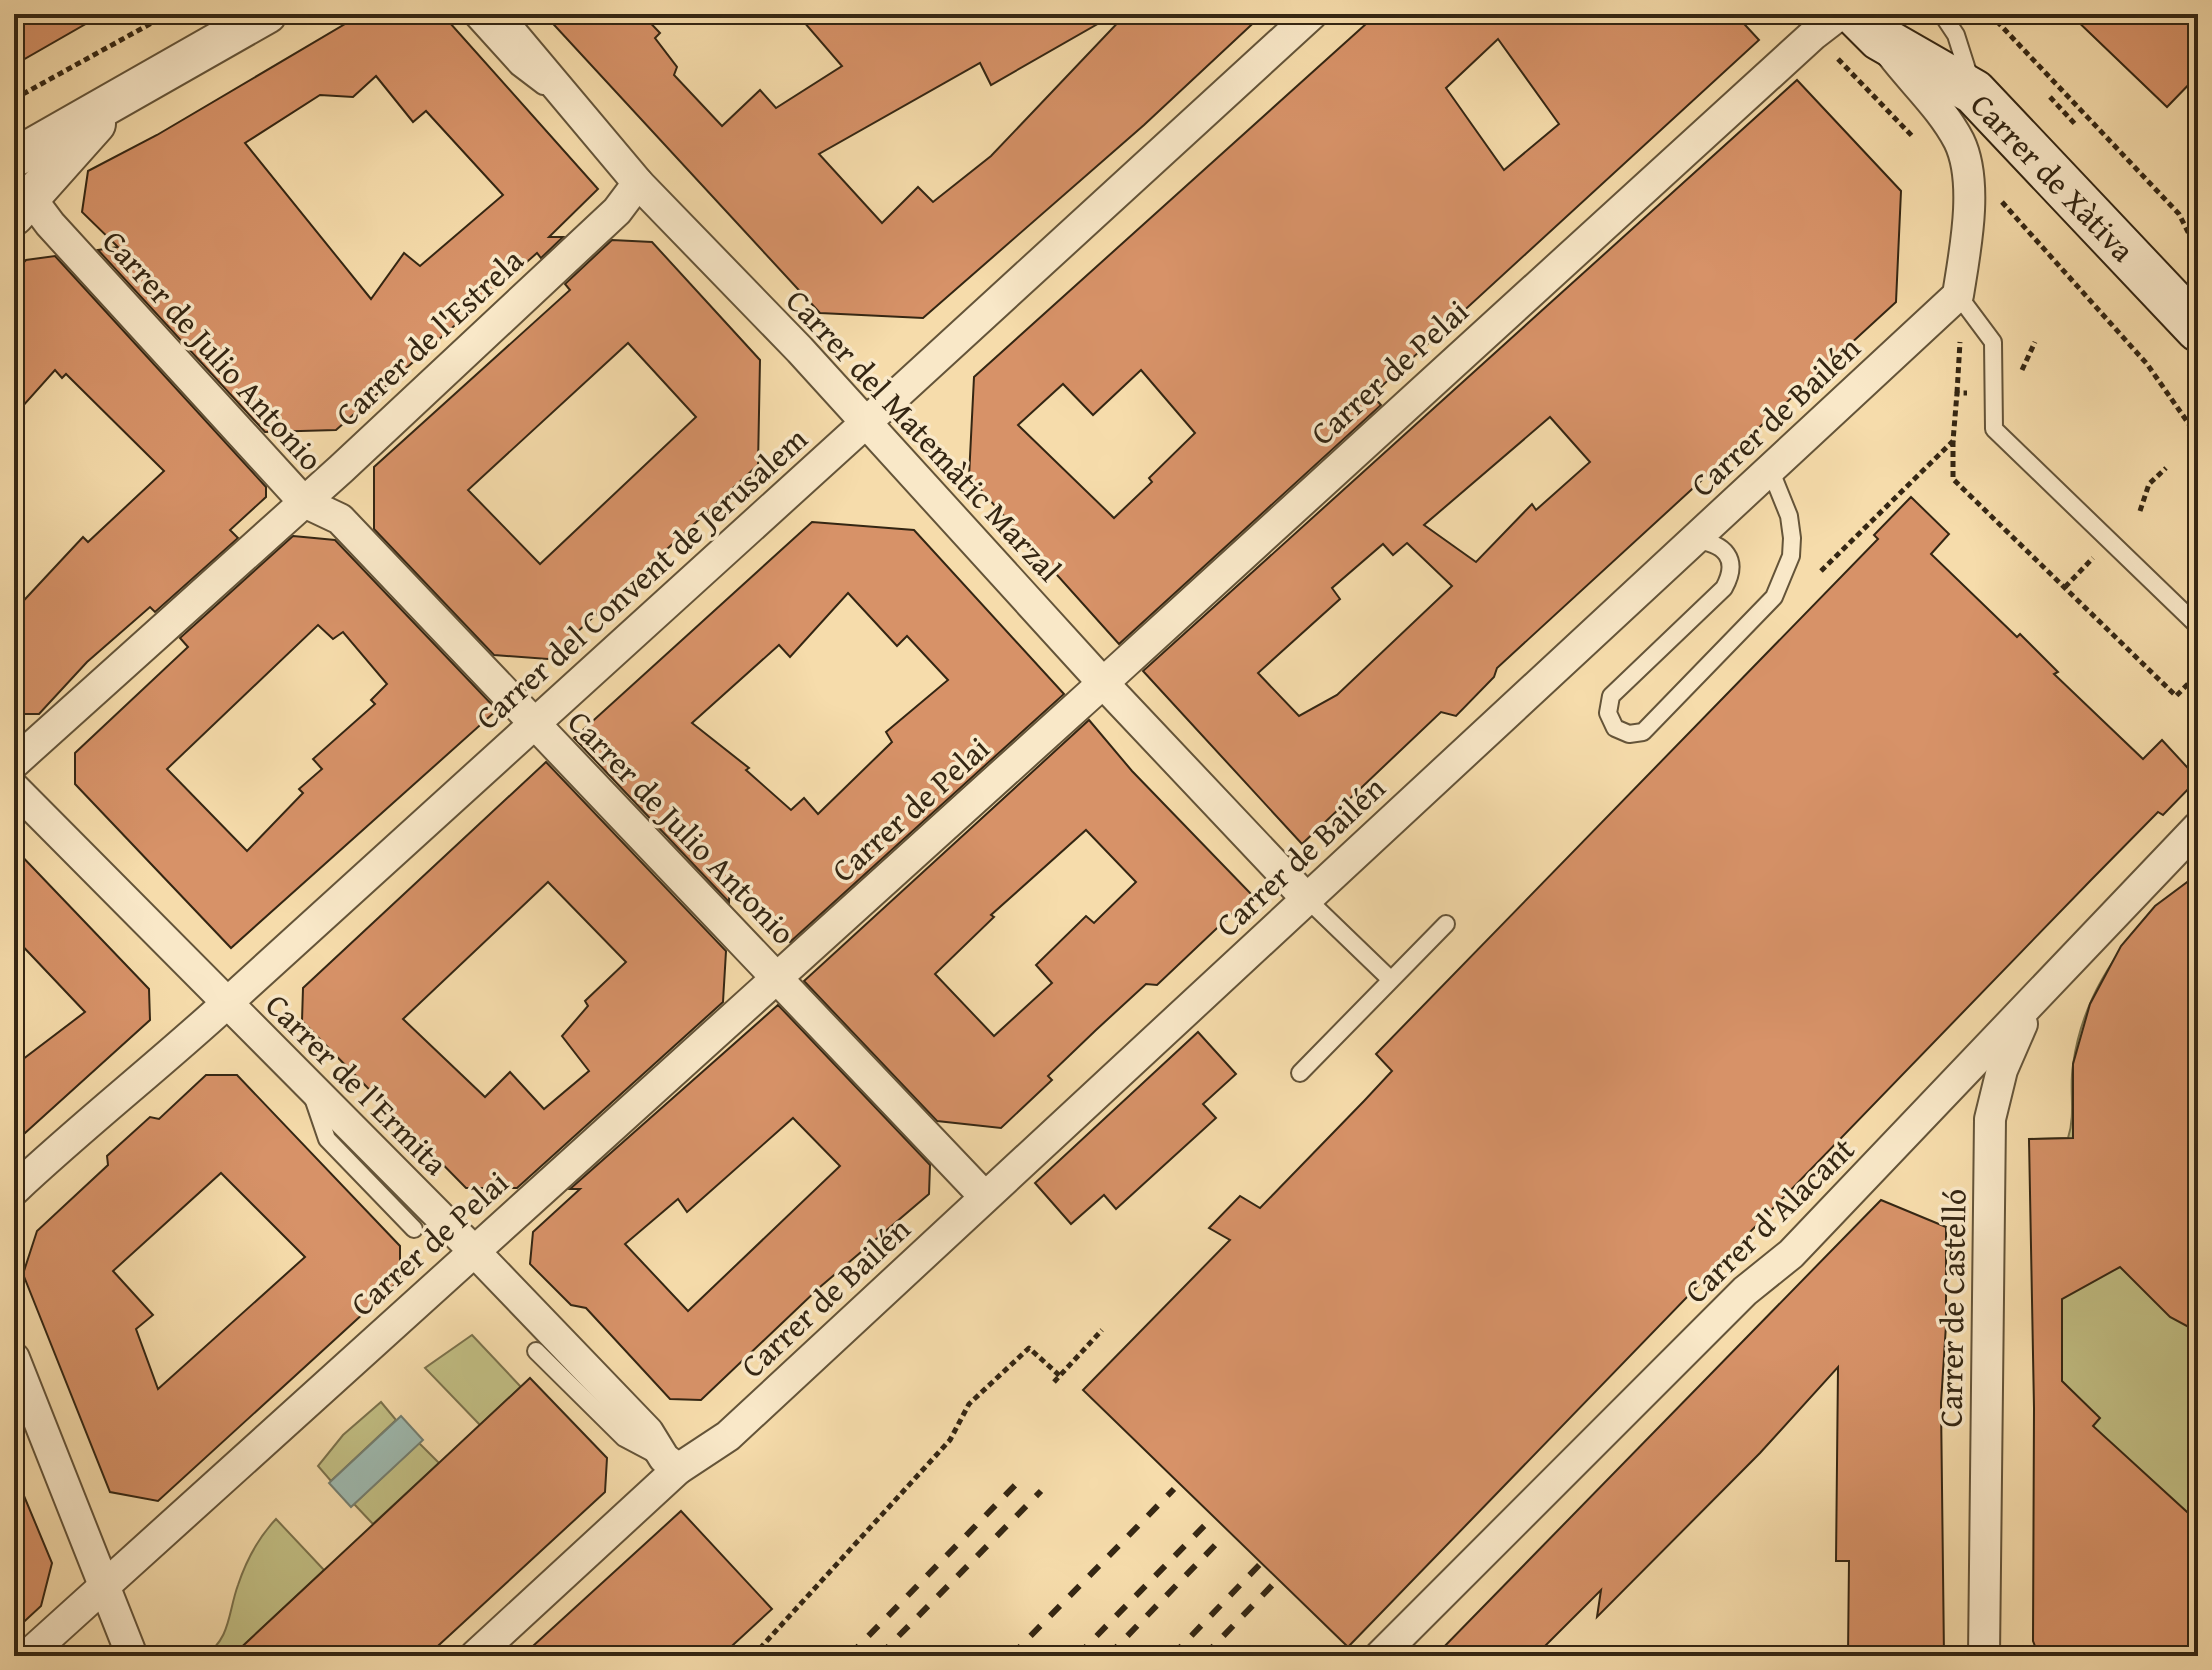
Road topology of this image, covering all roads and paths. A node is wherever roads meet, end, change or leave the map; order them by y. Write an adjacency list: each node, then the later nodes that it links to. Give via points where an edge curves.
1 (168, 14): 13 (path)
2 (267, 14): 12 (street)
3 (470, 14): 14 (lane, via 518,67)
4 (496, 14): 14 (street, Carrer del Matemàtic Marzal)
5 (1312, 14): 26 (street, Carrer del Convent de Jerusalem)
6 (1840, 14): 39 (street, Carrer de Pelai)
7 (1942, 14): 10 (lane, via 1956,35)
8 (1990, 14): 19 (path, Carrer de Xàtiva, via 2179,214)
9 (1868, 26): 10 (main road, Carrer de Xàtiva); 20 (street, via 1960,144 1968,232)
10 (1974, 92): 22 (main road, Carrer de Xàtiva)
11 (2050, 97): 15 (path)
12 (120, 98): 16 (street); 18 (street)
13 (14, 99)
14 (576, 112): 17 (street, Carrer del Matemàtic Marzal)
15 (2075, 124)
16 (14, 158)
17 (638, 183): 26 (street, Carrer del Matemàtic Marzal); 31 (street, Carrer de l'Estrela, via 617,211)
18 (22, 206): 31 (street, Carrer de Julio Antonio, via 50,224)
19 (2198, 252)
20 (1958, 295): 30 (street, Carrer de Bailén); 37 (lane, via 1993,342 1994,429)
21 (2113, 327): 27 (path, via 2147,364)
22 (2198, 329)
23 (1960, 342): 24 (path)
24 (1957, 393): 25 (path); 28 (path)
25 (1972, 393)
26 (867, 424): 39 (street, Carrer del Matemàtic Marzal); 42 (street, Carrer del Convent de Jerusalem)
27 (2198, 437)
28 (1953, 441): 35 (path); 36 (path, via 1953,479)
29 (2166, 468): 32 (path, via 2149,484)
30 (1770, 469): 33 (street, Carrer de Bailén); 33 (lane, via 1792,538 1791,556 1774,597 1643,732 1629,734 1615,728 1608,713 1611,696 1724,588 1733,572 1732,562 1716,545)
31 (304, 502): 42 (street, Carrer de Julio Antonio, via 340,519); 43 (street, Carrer de l'Estrela)
32 (2140, 511)
33 (1694, 540): 46 (street, Carrer de Bailén)
34 (2096, 554): 36 (path)
35 (1821, 571)
36 (2065, 587): 40 (path, via 2176,696)
37 (2198, 626)
38 (2198, 674): 40 (path)
39 (1103, 683): 46 (street, Carrer del Matemàtic Marzal); 49 (street, Carrer de Pelai)
40 (2190, 683): 41 (path)
41 (2198, 683)
42 (533, 722): 49 (street, Carrer de Julio Antonio); 51 (street, Carrer del Convent de Jerusalem)
43 (14, 763)
44 (14, 788): 51 (street, Carrer de l'Ermita)
45 (2198, 827): 48 (street, Carrer d'Alacant)
46 (1307, 899): 50 (lane); 55 (street, Carrer de Bailén)
47 (1446, 924): 50 (lane)
48 (2054, 976): 69 (street, Carrer d'Alacant, via 1791,1254 1745,1291); 70 (street, Carrer de Castelló, via 2014,1040 1990,1119)
49 (776, 978): 55 (street, Carrer de Julio Antonio); 57 (street, Carrer de Pelai)
50 (1390, 979): 52 (lane)
51 (226, 1004): 53 (street, Carrer de l'Ermita); 54 (street, Carrer del Convent de Jerusalem)
52 (1300, 1073)
53 (310, 1088): 56 (lane, via 327,1139); 57 (street, Carrer de l'Ermita)
54 (14, 1190)
55 (985, 1197): 63 (street, Carrer de Bailén, via 728,1436)
56 (414, 1229)
57 (474, 1251): 63 (street, Carrer de l'Ermita, via 648,1432); 64 (street, Carrer de Pelai)
58 (1102, 1330): 61 (path)
59 (536, 1351): 63 (lane, via 624,1438)
60 (14, 1358): 64 (street)
61 (1060, 1376): 62 (path); 68 (path, via 1029,1348 1019,1357 969,1404 950,1440)
62 (1054, 1382)
63 (671, 1464): 67 (street, Carrer de Bailén)
64 (104, 1586): 65 (street, Carrer de Pelai); 66 (street)
65 (27, 1656)
66 (132, 1656)
67 (475, 1656)
68 (753, 1656)
69 (1380, 1656)
70 (1984, 1656)

